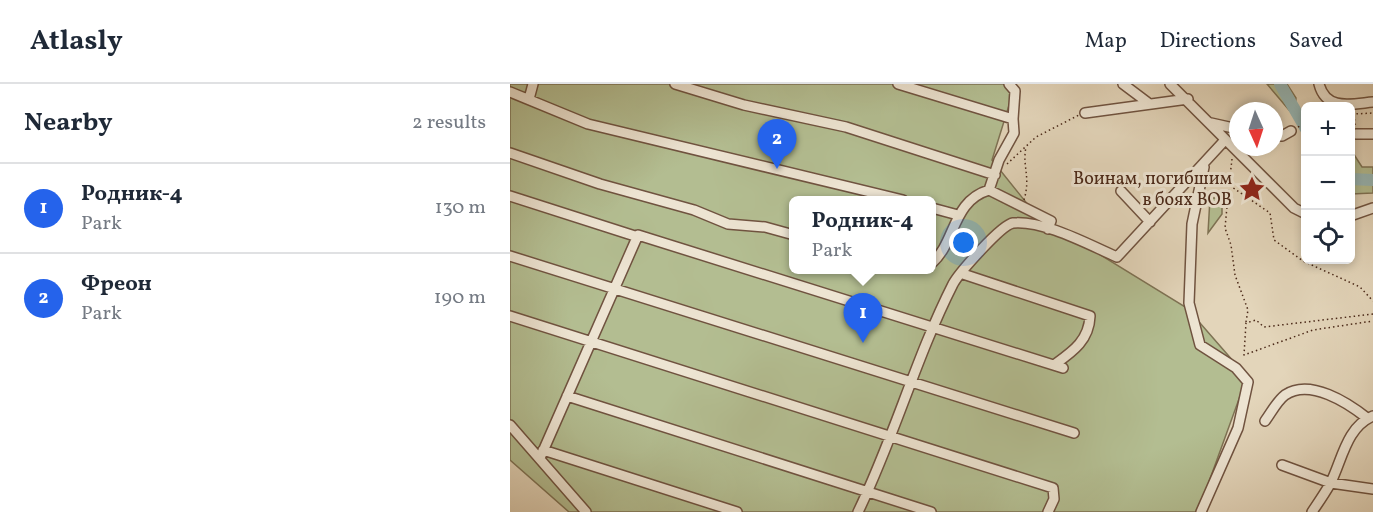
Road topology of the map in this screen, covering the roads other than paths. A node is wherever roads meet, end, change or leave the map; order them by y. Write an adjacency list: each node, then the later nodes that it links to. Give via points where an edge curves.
1 (533, 84): 9 (street)
2 (675, 84): 24 (street, via 744,105 846,127)
3 (898, 84): 14 (street)
4 (1009, 84): 14 (street, via 1015,91)
5 (1123, 84): 11 (street)
6 (1170, 84): 10 (street)
7 (1319, 84): 12 (street, via 1329,102)
8 (510, 92): 9 (street)
9 (529, 99): 28 (street, via 588,124)
10 (1188, 99): 11 (street); 15 (street)
11 (1147, 102): 13 (street)
12 (1373, 102)
13 (1085, 113)
14 (1013, 119): 24 (street, via 1014,134)
15 (1211, 123): 16 (street); 21 (street)
16 (1229, 127)
17 (1291, 131): 20 (street)
18 (1356, 134): 19 (street)
19 (1373, 134)
20 (1283, 135)
21 (1225, 140): 23 (street); 31 (street)
22 (510, 153): 36 (street, via 728,224)
23 (1205, 164): 34 (street); 62 (street, via 1192,224 1189,303 1200,345 1236,368 1248,382 1238,428)
24 (995, 175): 25 (street)
25 (989, 190): 33 (street, via 976,194); 35 (street, via 1051,221)
26 (1121, 191): 34 (street)
27 (510, 196): 37 (street)
28 (883, 196)
29 (1373, 208): 32 (street)
30 (936, 209): 33 (street)
31 (1301, 212)
32 (1355, 214)
33 (958, 215): 39 (street)
34 (1150, 222): 35 (street, via 1117,256)
35 (1048, 229): 40 (street, via 1011,223 991,237)
36 (789, 234)
37 (638, 237): 41 (street); 43 (street)
38 (510, 256): 41 (street)
39 (936, 256)
40 (963, 274): 43 (street, via 955,281); 43 (street, via 1090,316 1080,346 1058,366)
41 (614, 290): 44 (street); 45 (street)
42 (510, 316): 44 (street)
43 (934, 327): 45 (street)
44 (590, 343): 46 (street); 51 (street)
45 (912, 384): 50 (street); 51 (street)
46 (567, 396): 52 (street); 56 (street)
47 (1370, 417): 48 (street, via 1320,391 1304,391 1286,394); 54 (street, via 1347,442)
48 (1264, 421)
49 (510, 425): 52 (street)
50 (1074, 433)
51 (891, 437): 56 (street); 61 (street, via 1053,489 1054,499)
52 (541, 454): 57 (street); 58 (street)
53 (1282, 465): 54 (street)
54 (1331, 483): 55 (street); 63 (street)
55 (1373, 489)
56 (868, 491): 59 (street); 60 (street)
57 (586, 512)
58 (737, 512)
59 (858, 512)
60 (931, 512)
61 (1048, 512)
62 (1201, 512)
63 (1312, 512)

